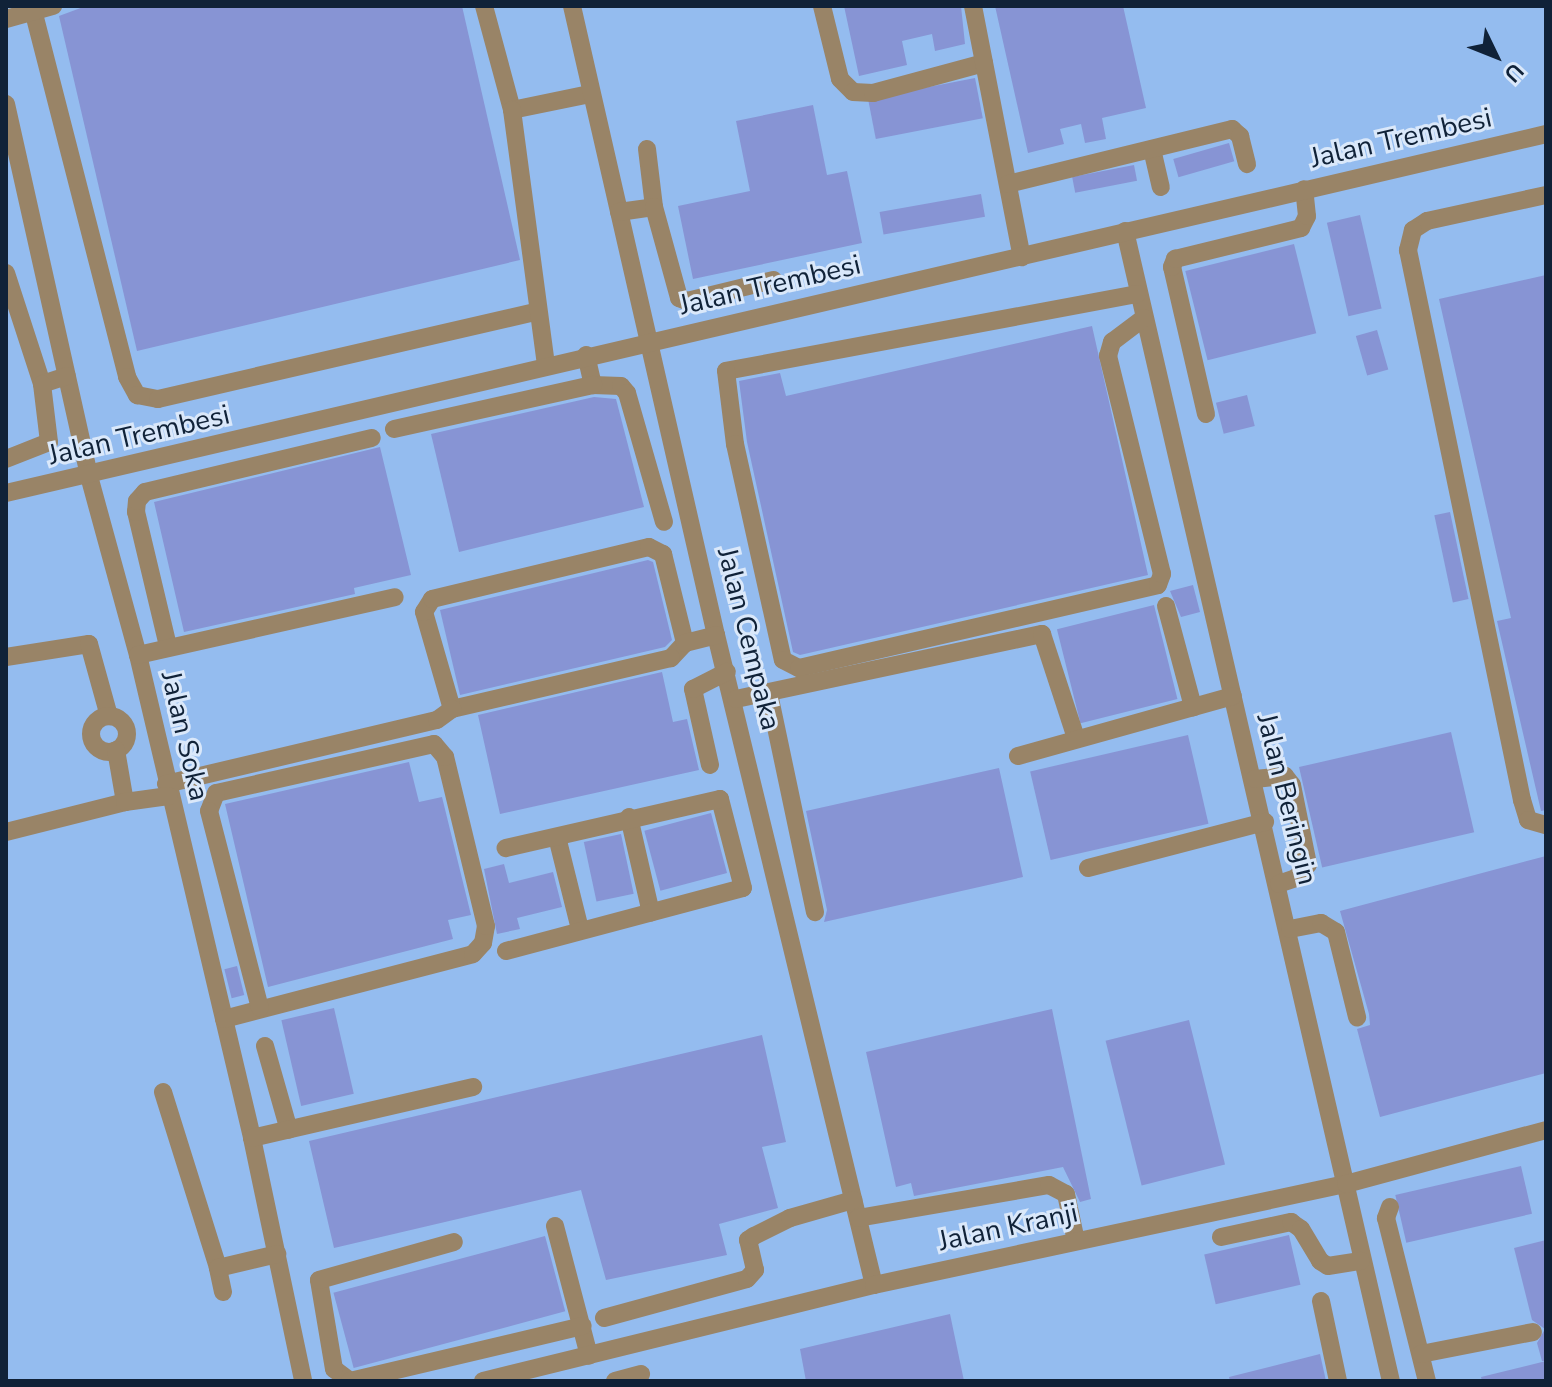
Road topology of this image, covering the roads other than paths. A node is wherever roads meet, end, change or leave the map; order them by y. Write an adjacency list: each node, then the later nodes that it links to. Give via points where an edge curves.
1 (53, 6): 6 (street)
2 (484, 6): 11 (street)
3 (572, 6): 9 (street, Jalan Cempaka)
4 (822, 6): 8 (street, via 840,79 853,92 873,93)
5 (973, 6): 8 (street)
6 (33, 8): 7 (street); 27 (street, via 127,377 137,395 158,399)
7 (6, 19)
8 (984, 63): 16 (street)
9 (590, 94): 11 (street); 21 (street, Jalan Cempaka)
10 (6, 104): 32 (street, Jalan Soka)
11 (512, 110): 27 (street)
12 (1546, 134): 18 (street, Jalan Trembesi)
13 (647, 149): 20 (street)
14 (1152, 149): 15 (street, via 1232,129 1240,136); 16 (street); 17 (street)
15 (1247, 164)
16 (1008, 184): 23 (street)
17 (1161, 187)
18 (1304, 189): 22 (street, Jalan Trembesi); 35 (street, via 1307,216 1301,228 1175,259 1172,267)
19 (1546, 195): 65 (street, via 1427,221 1413,230 1408,250 1522,800 1528,820)
20 (654, 207): 21 (street); 25 (street, via 679,298 687,301)
21 (619, 212): 29 (street, Jalan Cempaka)
22 (1125, 231): 23 (street, Jalan Trembesi); 26 (street, Jalan Beringin)
23 (1022, 257): 29 (street, Jalan Trembesi)
24 (6, 273): 33 (street)
25 (773, 280)
26 (1137, 294): 28 (street, Jalan Beringin); 28 (street, via 726,371 735,444 783,660 799,668 1158,585 1162,574 1108,356 1112,342)
27 (536, 312): 31 (street)
28 (1144, 318): 53 (street, Jalan Beringin)
29 (652, 340): 30 (street, Jalan Trembesi); 38 (street, Jalan Cempaka)
30 (586, 355): 31 (street, Jalan Trembesi); 34 (street)
31 (546, 365): 41 (street, Jalan Trembesi)
32 (67, 376): 33 (street); 41 (street, Jalan Soka)
33 (42, 384): 40 (street, via 49,442)
34 (593, 385): 36 (street); 39 (street, via 621,386 627,393)
35 (1206, 414)
36 (394, 429)
37 (372, 438): 48 (street, via 145,492 136,512)
38 (675, 444): 39 (street); 46 (street, Jalan Cempaka)
39 (646, 451): 43 (street)
40 (6, 459)
41 (89, 476): 42 (street, Jalan Trembesi); 49 (street, Jalan Soka)
42 (6, 493)
43 (664, 522)
44 (395, 597): 48 (street)
45 (1166, 606): 55 (street)
46 (716, 635): 47 (street); 51 (street, Jalan Cempaka)
47 (685, 643): 56 (street, via 671,658); 56 (street, via 663,554 657,548 432,599 424,612)
48 (168, 646): 49 (street)
49 (138, 655): 61 (street, Jalan Soka)
50 (6, 657): 62 (street, via 89,644 109,716 122,721 127,734 116,750)
51 (727, 672): 54 (street, Jalan Cempaka); 59 (street, via 697,684 692,693)
52 (769, 694): 54 (street); 57 (street, via 1042,634); 66 (street)
53 (1233, 696): 55 (street); 60 (street, Jalan Beringin)
54 (736, 699): 68 (street, Jalan Cempaka)
55 (1193, 707): 57 (street)
56 (452, 709): 61 (street, via 437,720)
57 (1076, 738): 58 (street)
58 (1018, 756)
59 (710, 765)
60 (1255, 779): 64 (street, Jalan Beringin); 74 (street, via 1285,776 1292,785 1308,864 1296,878)
61 (168, 790): 62 (street); 82 (street, Jalan Soka)
62 (125, 802): 67 (street)
63 (629, 817): 69 (street); 73 (street, via 720,799); 76 (street)
64 (1265, 822): 71 (street); 74 (street, Jalan Beringin)
65 (1546, 825)
66 (798, 830): 68 (street); 75 (street)
67 (6, 832)
68 (767, 836): 72 (street, Jalan Cempaka)
69 (557, 837): 70 (street); 77 (street)
70 (506, 848)
71 (1088, 868)
72 (775, 874): 73 (street); 91 (street, Jalan Cempaka)
73 (742, 883): 76 (street, via 740,891)
74 (1279, 884): 78 (street, Jalan Beringin)
75 (815, 912)
76 (651, 913): 77 (street)
77 (580, 929): 79 (street)
78 (1290, 929): 81 (street, via 1321,923 1336,932); 89 (street, Jalan Beringin)
79 (506, 951)
80 (260, 1008): 80 (street, via 209,811 216,793 434,744 445,757 452,785 486,926 483,943 473,954); 82 (street)
81 (1357, 1017)
82 (224, 1019): 88 (street, Jalan Soka)
83 (265, 1046): 86 (street)
84 (473, 1087): 86 (street)
85 (163, 1092): 98 (street)
86 (289, 1130): 88 (street)
87 (1546, 1130): 89 (street, Jalan Kranji)
88 (252, 1138): 96 (street, Jalan Soka)
89 (1346, 1184): 94 (street, Jalan Kranji); 97 (street, Jalan Beringin)
90 (1390, 1207): 105 (street, via 1386,1218)
91 (855, 1209): 94 (street, via 1049,1185 1066,1194); 99 (street, Jalan Cempaka); 102 (street, via 790,1218 754,1236 748,1240 755,1270 747,1279)
92 (555, 1226): 103 (street)
93 (1221, 1237): 97 (street, via 1291,1222 1328,1266)
94 (1076, 1241): 99 (street, Jalan Kranji)
95 (454, 1242): 110 (street, via 319,1280 334,1369)
96 (277, 1254): 98 (street); 109 (street, Jalan Soka)
97 (1361, 1261): 114 (street, Jalan Beringin)
98 (218, 1268): 100 (street)
99 (874, 1285): 106 (street, Jalan Kranji)
100 (223, 1292)
101 (1321, 1301): 113 (street)
102 (604, 1318)
103 (583, 1326): 106 (street); 110 (street)
104 (1533, 1332): 105 (street)
105 (1421, 1354): 115 (street)
106 (589, 1356): 108 (street, Jalan Kranji)
107 (641, 1374): 112 (street)
108 (511, 1378): 111 (street, Jalan Kranji)
109 (303, 1381)
110 (350, 1381)
111 (483, 1381)
112 (615, 1381)
113 (1338, 1381)
114 (1391, 1381)
115 (1427, 1381)

